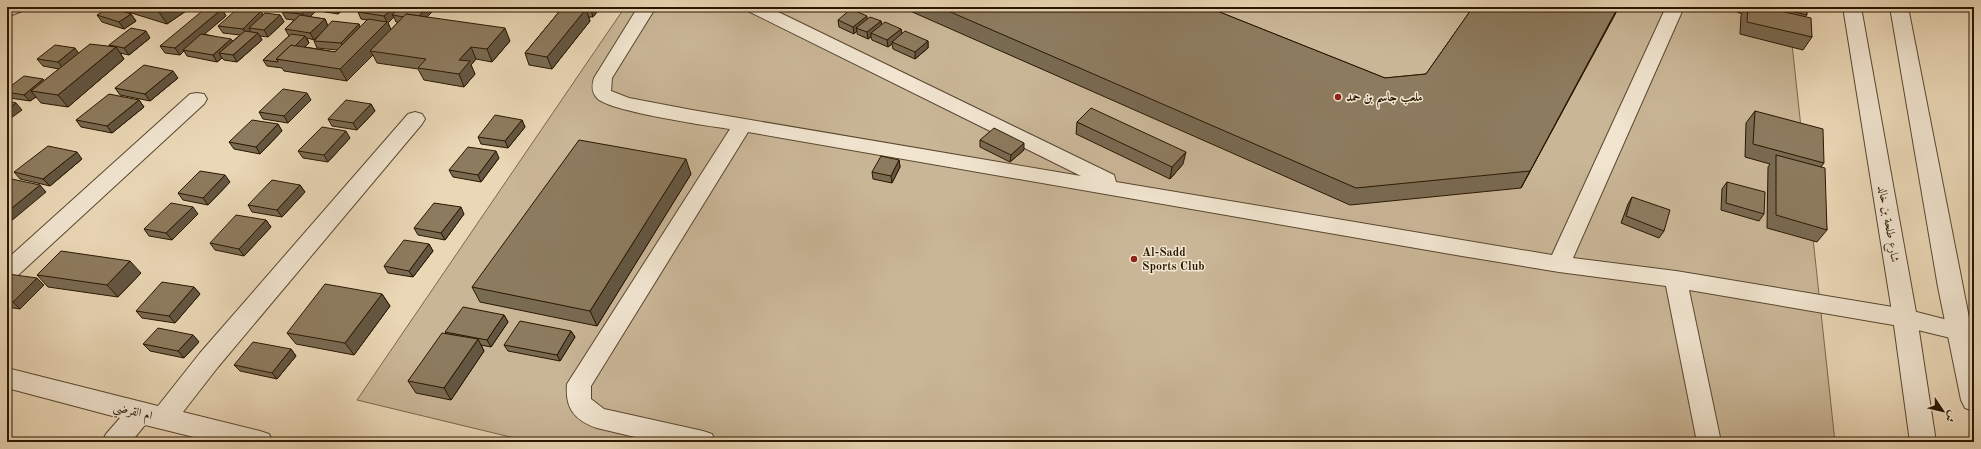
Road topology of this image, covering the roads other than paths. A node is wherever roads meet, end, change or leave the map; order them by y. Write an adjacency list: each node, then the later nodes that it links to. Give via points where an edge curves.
1 (16, 7): 7 (street)
2 (647, 7): 10 (lane, via 603,78 603,94 620,102)
3 (754, 7): 11 (lane)
4 (1675, 7): 12 (lane)
5 (1852, 7): 15 (street, شارع طلحة بن خالد)
6 (1899, 7): 16 (street)
7 (7, 12)
8 (197, 99): 13 (street)
9 (415, 119): 19 (street, via 209,360)
10 (742, 125): 11 (lane); 23 (lane, via 579,384 580,405 597,418)
11 (1130, 191): 12 (lane)
12 (1559, 264): 14 (lane)
13 (7, 272)
14 (1676, 278): 15 (lane); 24 (lane)
15 (1905, 318): 16 (lane); 25 (street, شارع طلحة بن خالد)
16 (1959, 331): 18 (street)
17 (7, 378): 19 (street, ام القرضي)
18 (1974, 400)
19 (152, 416): 20 (street, ام القرضي); 21 (street)
20 (197, 435): 22 (street, ام القرضي)
21 (116, 442)
22 (260, 442)
23 (703, 442)
24 (1709, 442)
25 (1923, 442)

